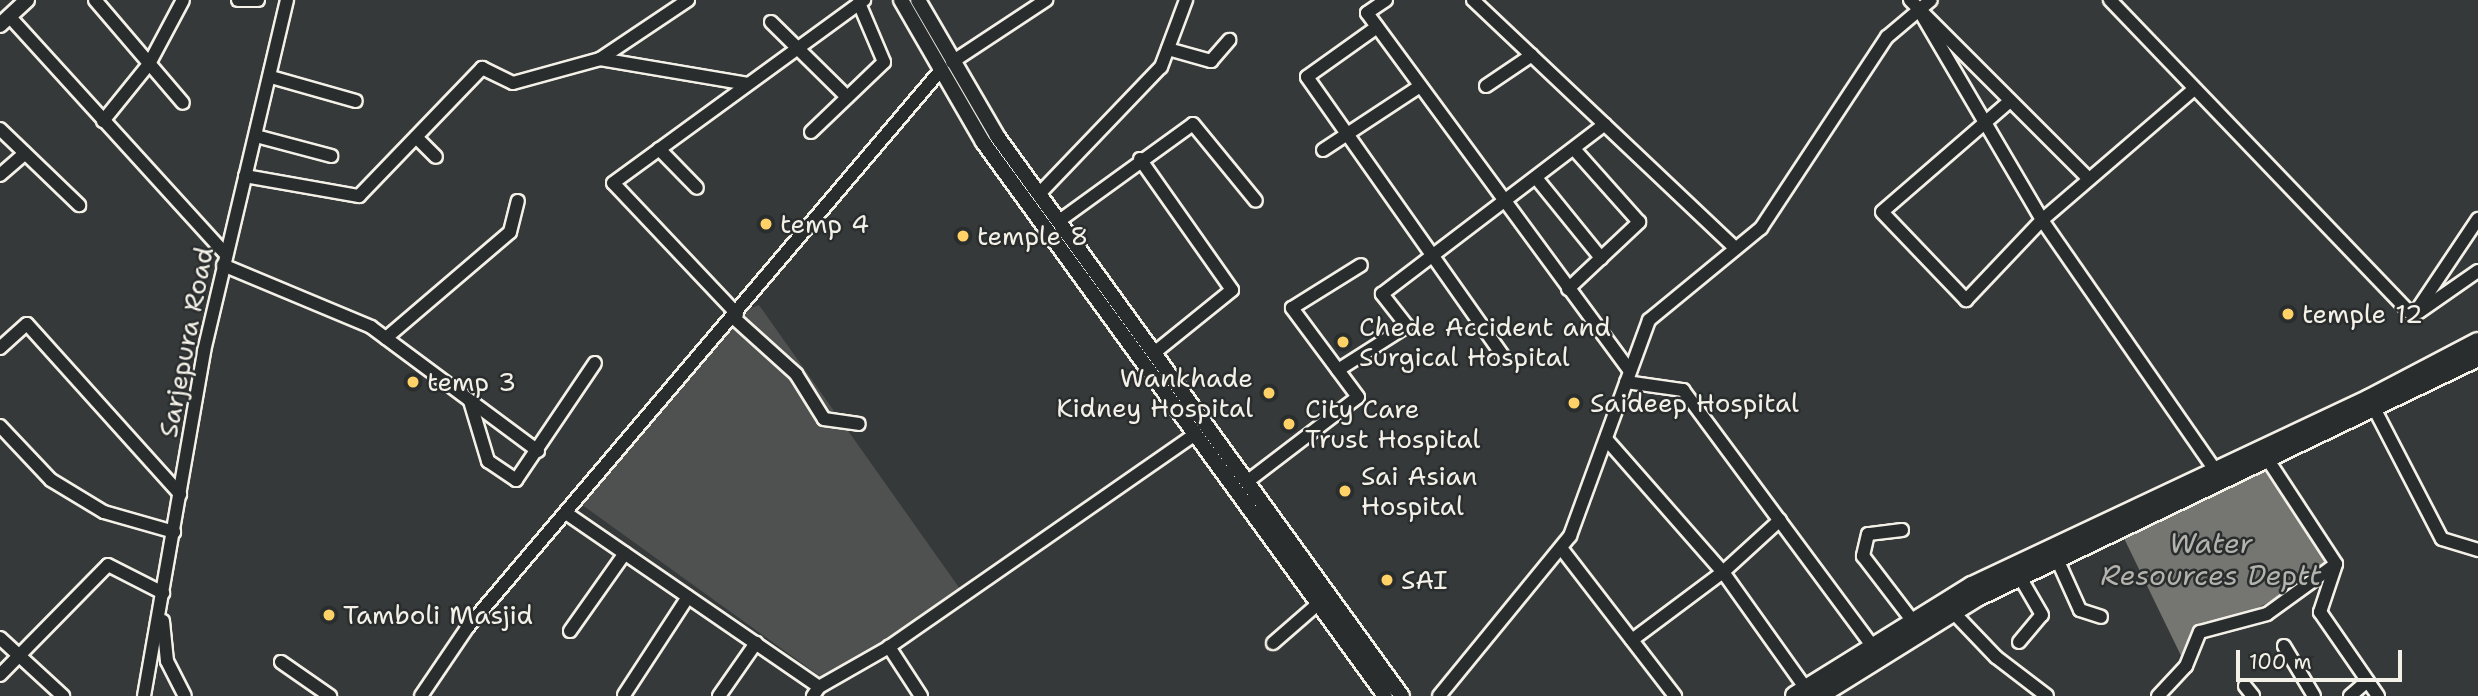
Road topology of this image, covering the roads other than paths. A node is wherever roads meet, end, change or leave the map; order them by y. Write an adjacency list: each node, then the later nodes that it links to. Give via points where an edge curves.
1 (27, 0): 18 (main road)
2 (95, 0): 26 (street)
3 (183, 0): 26 (street)
4 (238, 0): 5 (street)
5 (258, 0)
6 (287, 0): 28 (street, Sarjepura Road)
7 (688, 0): 25 (street)
8 (901, 0): 27 (main road)
9 (918, 0): 27 (main road)
10 (1045, 0): 27 (street)
11 (1186, 0): 22 (street)
12 (1386, 0): 20 (street, via 1367,13)
13 (1473, 0): 24 (street)
14 (1931, 0): 17 (street)
15 (2110, 0): 32 (street)
16 (862, 2): 23 (street); 33 (street, via 884,62)
17 (1915, 5): 34 (street); 39 (street); 65 (street, via 1887,37 1760,228)
18 (5, 21): 37 (street)
19 (771, 22): 23 (street)
20 (1377, 27): 30 (street); 42 (street, via 1307,78)
21 (1229, 40): 22 (street, via 1211,61)
22 (1168, 48): 57 (street, via 1161,67)
23 (796, 50): 29 (street); 33 (street)
24 (1532, 55): 31 (street); 38 (street)
25 (600, 59): 29 (street); 44 (street, via 513,83 482,68)
26 (149, 64): 36 (street); 37 (street)
27 (946, 66): 57 (main road); 72 (street); 87 (main road, via 983,142)
28 (271, 77): 35 (street); 43 (street, Sarjepura Road)
29 (748, 84): 45 (street)
30 (1420, 86): 42 (street); 60 (street)
31 (1486, 86)
32 (2193, 90): 54 (street); 73 (street)
33 (847, 97): 41 (street)
34 (2010, 101): 39 (street); 54 (street)
35 (356, 102)
36 (183, 103)
37 (103, 121): 68 (street)
38 (1605, 124): 46 (street); 65 (street)
39 (1985, 124): 63 (street); 63 (street, via 1882,212 1966,300)
40 (0, 129): 48 (street)
41 (811, 132)
42 (1347, 134): 47 (street); 66 (street)
43 (256, 136): 49 (street); 53 (street, Sarjepura Road)
44 (416, 136): 50 (street); 53 (street, via 359,196)
45 (659, 149): 56 (street); 72 (street, via 613,183)
46 (1574, 149): 55 (street); 67 (street, via 1639,222)
47 (1323, 150)
48 (25, 153): 52 (street); 61 (street)
49 (331, 156)
50 (436, 157)
51 (1140, 159): 59 (street, via 1193,124); 64 (street); 77 (street, via 1232,290)
52 (0, 174)
53 (245, 176): 68 (street, Sarjepura Road)
54 (2088, 178): 63 (street)
55 (1537, 179): 60 (street); 67 (street)
56 (697, 188)
57 (1039, 194): 64 (main road)
58 (518, 201): 74 (street, via 510,232)
59 (1256, 201)
60 (1506, 203): 66 (street); 71 (street)
61 (79, 205)
62 (2478, 219): 73 (street)
63 (2042, 220): 91 (street)
64 (1059, 221): 77 (main road)
65 (1735, 248): 82 (street, via 1649,320)
66 (1433, 254): 79 (street); 81 (street, via 1382,294 1407,326)
67 (1601, 258): 71 (street)
68 (224, 259): 74 (street); 93 (street, Sarjepura Road)
69 (1361, 265): 81 (street, via 1292,308)
70 (2478, 271): 73 (street)
71 (1568, 289): 82 (street)
72 (735, 316): 85 (street, via 796,374 824,419); 94 (street)
73 (2413, 316)
74 (386, 338): 83 (street)
75 (2478, 342): 91 (highway, via 2369,399)
76 (0, 348): 93 (street, via 26,324)
77 (1154, 353): 92 (main road)
78 (2478, 357): 84 (highway)
79 (1505, 359)
80 (594, 363): 89 (street)
81 (1338, 370): 92 (street, via 1358,397)
82 (1628, 377): 88 (street); 95 (street, via 1683,390)
83 (470, 400): 89 (street); 89 (street, via 488,461 516,480)
84 (2375, 410): 90 (highway); 99 (street, via 2442,539)
85 (859, 424)
86 (0, 426): 97 (street, via 51,480 104,512)
87 (1196, 434): 107 (main road); 119 (street)
88 (1606, 439): 98 (street, via 1570,536); 103 (street)
89 (538, 451)
90 (2268, 460): 101 (highway); 102 (street)
91 (2214, 468): 110 (highway)
92 (1248, 481): 135 (main road)
93 (180, 494): 97 (street, Sarjepura Road)
94 (566, 513): 100 (street); 131 (street, via 467,628)
95 (1780, 520): 103 (street); 117 (street)
96 (1902, 530): 110 (street, via 1868,534 1863,556)
97 (174, 532): 106 (street, Sarjepura Road)
98 (1561, 548): 113 (street); 136 (street)
99 (2478, 550)
100 (625, 553): 105 (street); 111 (street)
101 (2057, 559): 104 (highway); 109 (street, via 2080,610)
102 (2336, 564): 123 (street, via 2319,612); 139 (street, via 2267,614 2200,632 2186,666)
103 (1723, 572): 113 (street); 125 (street)
104 (2020, 577): 108 (highway); 114 (street, via 2042,615)
105 (688, 597): 115 (street); 126 (street)
106 (162, 600): 120 (street, via 108,565); 128 (street, Sarjepura Road); 129 (street, via 167,662)
107 (1319, 603): 116 (street); 134 (main road)
108 (1952, 611): 125 (highway); 138 (street, via 1996,657)
109 (2101, 617)
110 (1912, 620): 117 (highway)
111 (570, 631)
112 (0, 638): 120 (street)
113 (1632, 640): 137 (street)
114 (2019, 642)
115 (755, 643): 124 (street); 132 (street)
116 (1273, 643)
117 (1872, 645): 125 (highway)
118 (2284, 646): 140 (street)
119 (889, 647): 124 (street); 133 (street)
120 (19, 655): 122 (street); 127 (street)
121 (281, 662): 130 (street)
122 (0, 676)
123 (2367, 681): 141 (street); 142 (street)
124 (816, 692)
125 (1812, 694)
126 (624, 695)
127 (63, 696)
128 (144, 696)
129 (185, 696)
130 (330, 696)
131 (421, 696)
132 (719, 696)
133 (921, 696)
134 (1385, 696)
135 (1402, 696)
136 (1439, 696)
137 (1675, 696)
138 (2047, 696)
139 (2158, 696)
140 (2314, 696)
141 (2350, 696)
142 (2378, 696)

